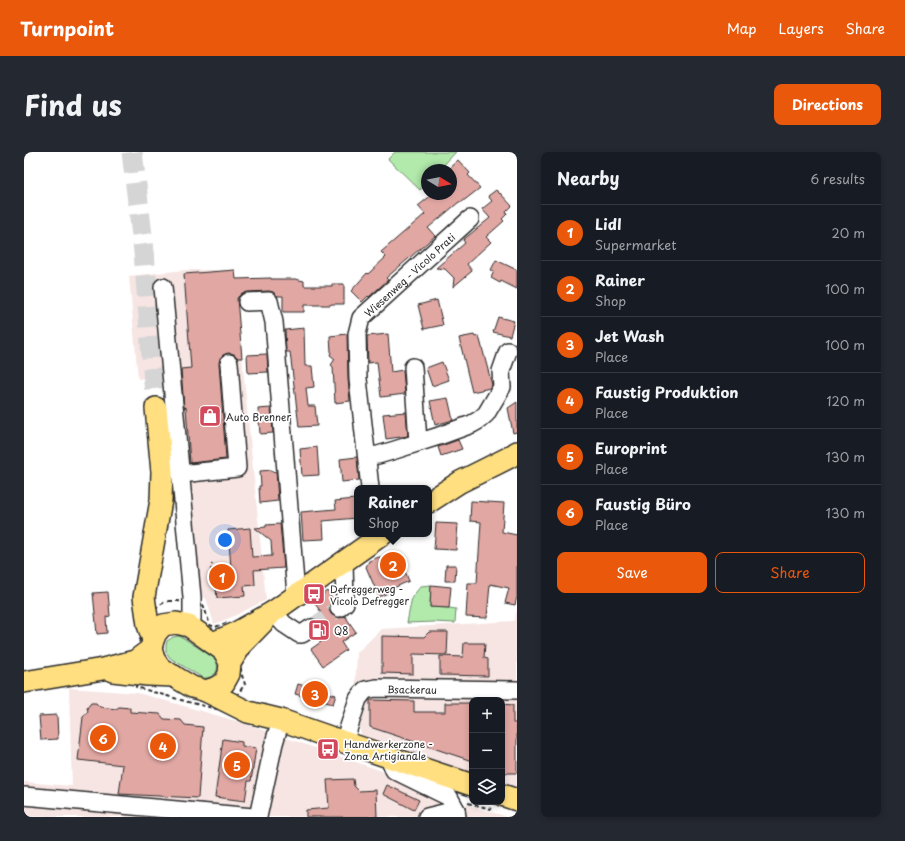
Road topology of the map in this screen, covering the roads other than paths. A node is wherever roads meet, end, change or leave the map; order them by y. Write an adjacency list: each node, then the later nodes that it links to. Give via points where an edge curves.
1 (470, 219): 10 (street, Wiesenweg - Vicolo Prati, via 361,318 357,334 358,379)
2 (163, 287): 11 (street)
3 (247, 302): 16 (street, via 269,301 274,322)
4 (508, 351): 8 (street, via 501,371 502,387 486,414 472,424)
5 (229, 363): 11 (street, via 237,468)
6 (413, 367): 8 (street)
7 (156, 408): 18 (main road, via 162,472 161,500 147,580)
8 (418, 442): 10 (street, via 378,455)
9 (517, 452): 13 (main road)
10 (366, 456): 12 (street, Wiesenweg - Vicolo Prati)
11 (181, 474): 20 (street, via 193,603 192,619)
12 (370, 485)
13 (432, 500)
14 (375, 537): 15 (main road)
15 (344, 562): 16 (main road); 17 (street, via 344,603)
16 (296, 596): 19 (main road)
17 (339, 608)
18 (152, 611): 20 (main road); 24 (main road, via 148,625)
19 (273, 612): 21 (street, via 284,624 299,634); 22 (main road)
20 (182, 624): 23 (main road); 24 (main road, via 163,625 156,632)
21 (311, 628)
22 (238, 639): 23 (main road); 28 (main road)
23 (213, 643): 28 (main road, via 224,651)
24 (152, 644): 25 (main road); 26 (main road, via 154,659 160,668)
25 (136, 667): 26 (main road, via 148,675); 27 (main road, via 103,669)
26 (174, 676): 28 (main road, via 192,687 206,691 224,683)
27 (24, 682)
28 (232, 683): 30 (main road, via 253,703)
29 (517, 690): 31 (street, Bsackerau, via 365,690 358,699)
30 (281, 720): 31 (main road); 37 (street)
31 (344, 742): 32 (main road)
32 (389, 757): 33 (main road); 35 (street, via 394,770)
33 (469, 784)
34 (24, 796): 36 (street)
35 (454, 808): 38 (street)
36 (253, 817)
37 (258, 817)
38 (427, 817)

